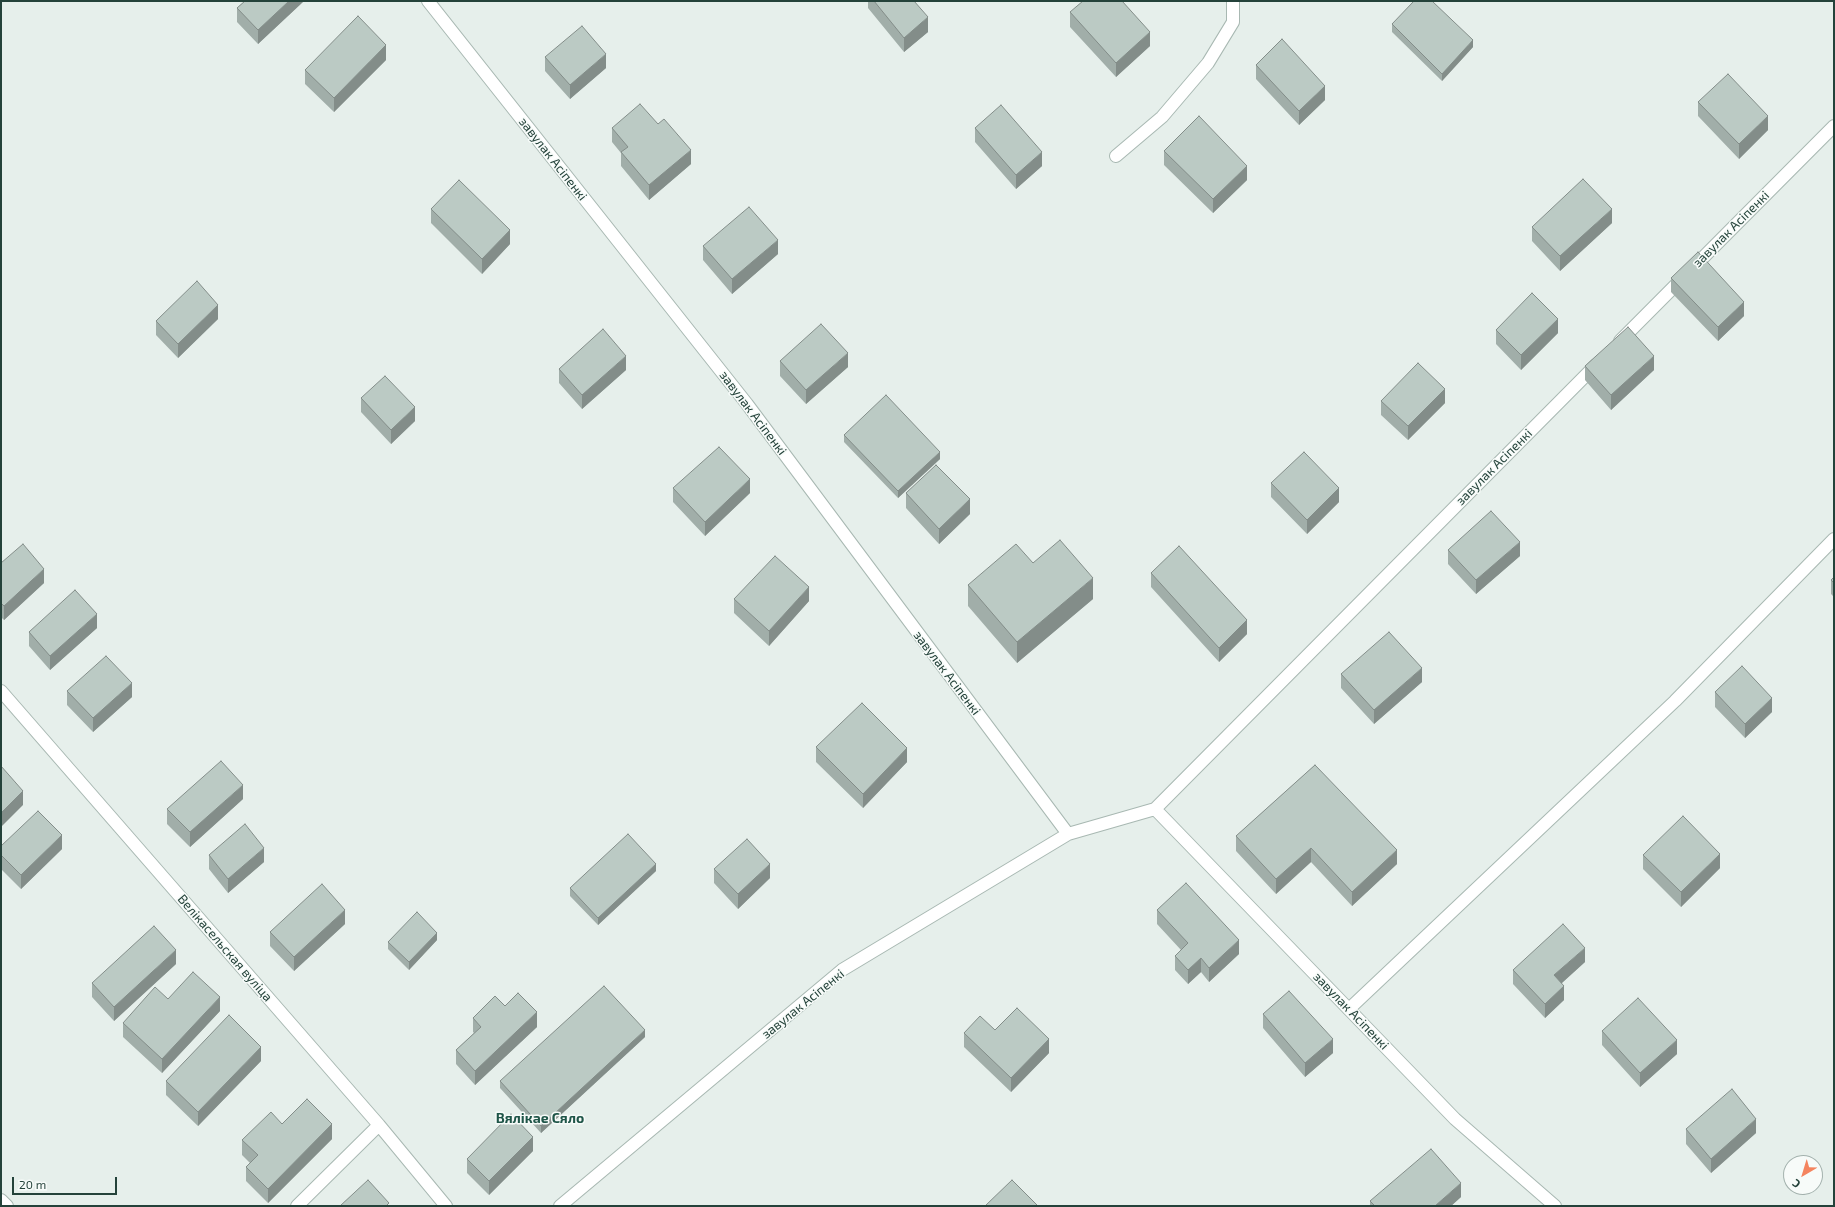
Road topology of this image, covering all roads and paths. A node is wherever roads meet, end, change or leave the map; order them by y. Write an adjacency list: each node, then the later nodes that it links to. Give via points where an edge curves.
1 (428, 1): 8 (street, завулак Асіпенкі, via 747,404)
2 (1233, 1): 4 (street, via 1233,22 1208,63 1162,117)
3 (1834, 126): 7 (street, завулак Асіпенкі)
4 (1116, 156)
5 (1834, 539): 9 (street, via 1675,701)
6 (1, 691): 10 (street, Велікасельская вуліца)
7 (1155, 809): 8 (street, завулак Асіпенкі); 9 (street, завулак Асіпенкі)
8 (1068, 834): 15 (street, завулак Асіпенкі, via 842,970)
9 (1349, 1009): 16 (street, завулак Асіпенкі, via 1455,1119)
10 (379, 1125): 13 (street); 14 (street, Велікасельская вуліца)
11 (1, 1200): 12 (street)
12 (7, 1206)
13 (297, 1206)
14 (446, 1206)
15 (560, 1206)
16 (1555, 1206)

